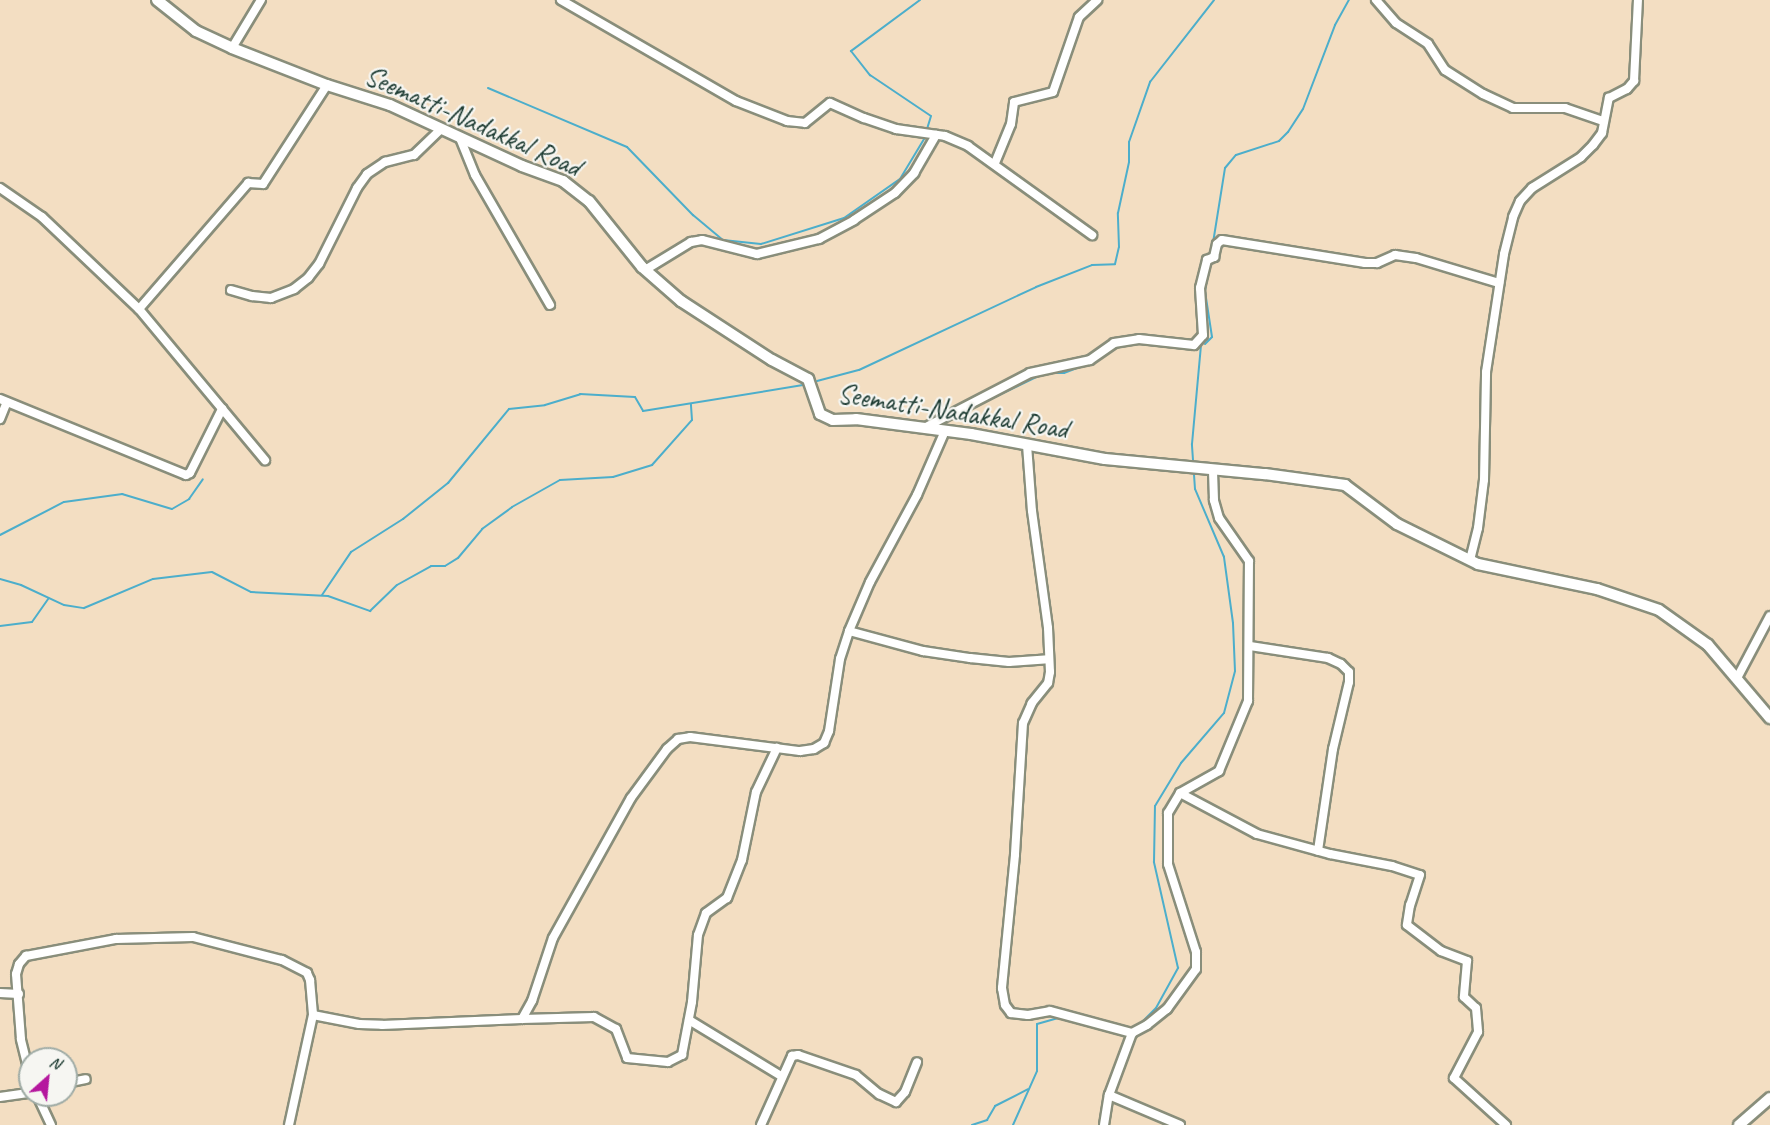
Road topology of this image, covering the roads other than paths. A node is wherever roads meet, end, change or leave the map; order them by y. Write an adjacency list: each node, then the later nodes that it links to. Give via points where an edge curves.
1 (157, 0): 7 (street, Seematti-Nadakkal Road, via 196,31)
2 (261, 0): 7 (street)
3 (561, 0): 11 (street, via 736,100 787,121 804,123 830,103 896,129)
4 (1097, 0): 13 (street, via 1079,17 1053,92 1014,102 1011,124)
5 (1376, 0): 9 (street, via 1396,23 1428,44 1445,70 1483,94 1513,108 1565,108)
6 (1638, 0): 9 (street, via 1634,81 1608,98)
7 (232, 48): 8 (street, Seematti-Nadakkal Road)
8 (327, 85): 10 (street, Seematti-Nadakkal Road, via 390,105); 20 (street, via 263,184 248,183)
9 (1604, 121): 17 (street, via 1602,133 1581,157 1532,188 1520,201)
10 (441, 129): 12 (street, Seematti-Nadakkal Road); 18 (street, via 414,155 385,162 367,174 319,264 294,289 271,298)
11 (936, 135): 13 (street, via 968,146); 16 (street, via 914,173 895,193 819,239 757,254 702,240 691,242)
12 (460, 138): 16 (street, Seematti-Nadakkal Road, via 563,181 589,201); 19 (street, via 475,175)
13 (994, 164): 15 (street)
14 (0, 188): 20 (street, via 48,223)
15 (1092, 234)
16 (645, 270): 24 (street, Seematti-Nadakkal Road, via 681,301 808,379 820,414 833,420 856,419)
17 (1499, 284): 24 (street, via 1416,258 1395,255 1377,263 1365,263 1222,240 1214,257 1207,260 1200,288 1203,335 1194,345 1139,339 1114,343 1090,360 1030,372); 29 (street, via 1486,372 1484,480)
18 (231, 290)
19 (550, 305)
20 (139, 309): 22 (street)
21 (4, 401): 22 (street, via 186,475); 23 (street)
22 (222, 409): 27 (street)
23 (0, 419)
24 (924, 428): 25 (street, Seematti-Nadakkal Road)
25 (945, 431): 26 (street, Seematti-Nadakkal Road); 31 (street)
26 (1027, 445): 28 (street, Seematti-Nadakkal Road, via 1105,459); 33 (street, via 1048,628)
27 (265, 460)
28 (1213, 469): 29 (street, Seematti-Nadakkal Road, via 1345,485 1397,524); 32 (street, via 1219,518 1249,561)
29 (1470, 560): 34 (street, Seematti-Nadakkal Road, via 1597,589 1659,610 1708,645)
30 (1770, 616): 34 (street)
31 (849, 631): 33 (street, via 923,651 970,658 1009,662); 36 (street, via 824,743 800,751)
32 (1250, 646): 37 (street, via 1248,701 1219,771); 38 (street, via 1328,658 1349,672)
33 (1048, 659): 44 (street, via 1048,683 1023,723 1002,988 1005,1005 1011,1013 1050,1011)
34 (1737, 678): 35 (street, Seematti-Nadakkal Road)
35 (1770, 718)
36 (777, 748): 42 (street, via 690,737 678,739 667,749 631,798 553,938); 43 (street, via 756,792 742,860 727,898 706,913 698,935)
37 (1180, 793): 38 (street, via 1257,834); 44 (street, via 1168,813 1168,864 1196,952 1196,969 1167,1009)
38 (1318, 851): 60 (street, via 1420,875 1407,925 1441,951 1467,961 1464,997 1476,1008 1478,1032 1454,1078)
39 (0, 993): 40 (street)
40 (19, 994): 41 (street, via 16,974 26,956 107,939 193,937 301,968 310,980); 45 (street)
41 (313, 1015): 42 (street, via 359,1024); 56 (street)
42 (522, 1019): 43 (street, via 594,1017 616,1029 627,1058 669,1062 682,1055)
43 (689, 1020): 47 (street)
44 (1132, 1034): 51 (street)
45 (23, 1047)
46 (917, 1062): 47 (street, via 905,1092 896,1101 879,1094 856,1075 798,1055 792,1056)
47 (781, 1076): 57 (street)
48 (86, 1079): 49 (street)
49 (78, 1081)
50 (18, 1095): 52 (street)
51 (1109, 1095): 58 (street); 59 (street)
52 (0, 1097)
53 (1770, 1098): 61 (street)
54 (43, 1107): 55 (street)
55 (51, 1125)
56 (290, 1125)
57 (761, 1125)
58 (1104, 1125)
59 (1180, 1125)
60 (1506, 1125)
61 (1739, 1125)

